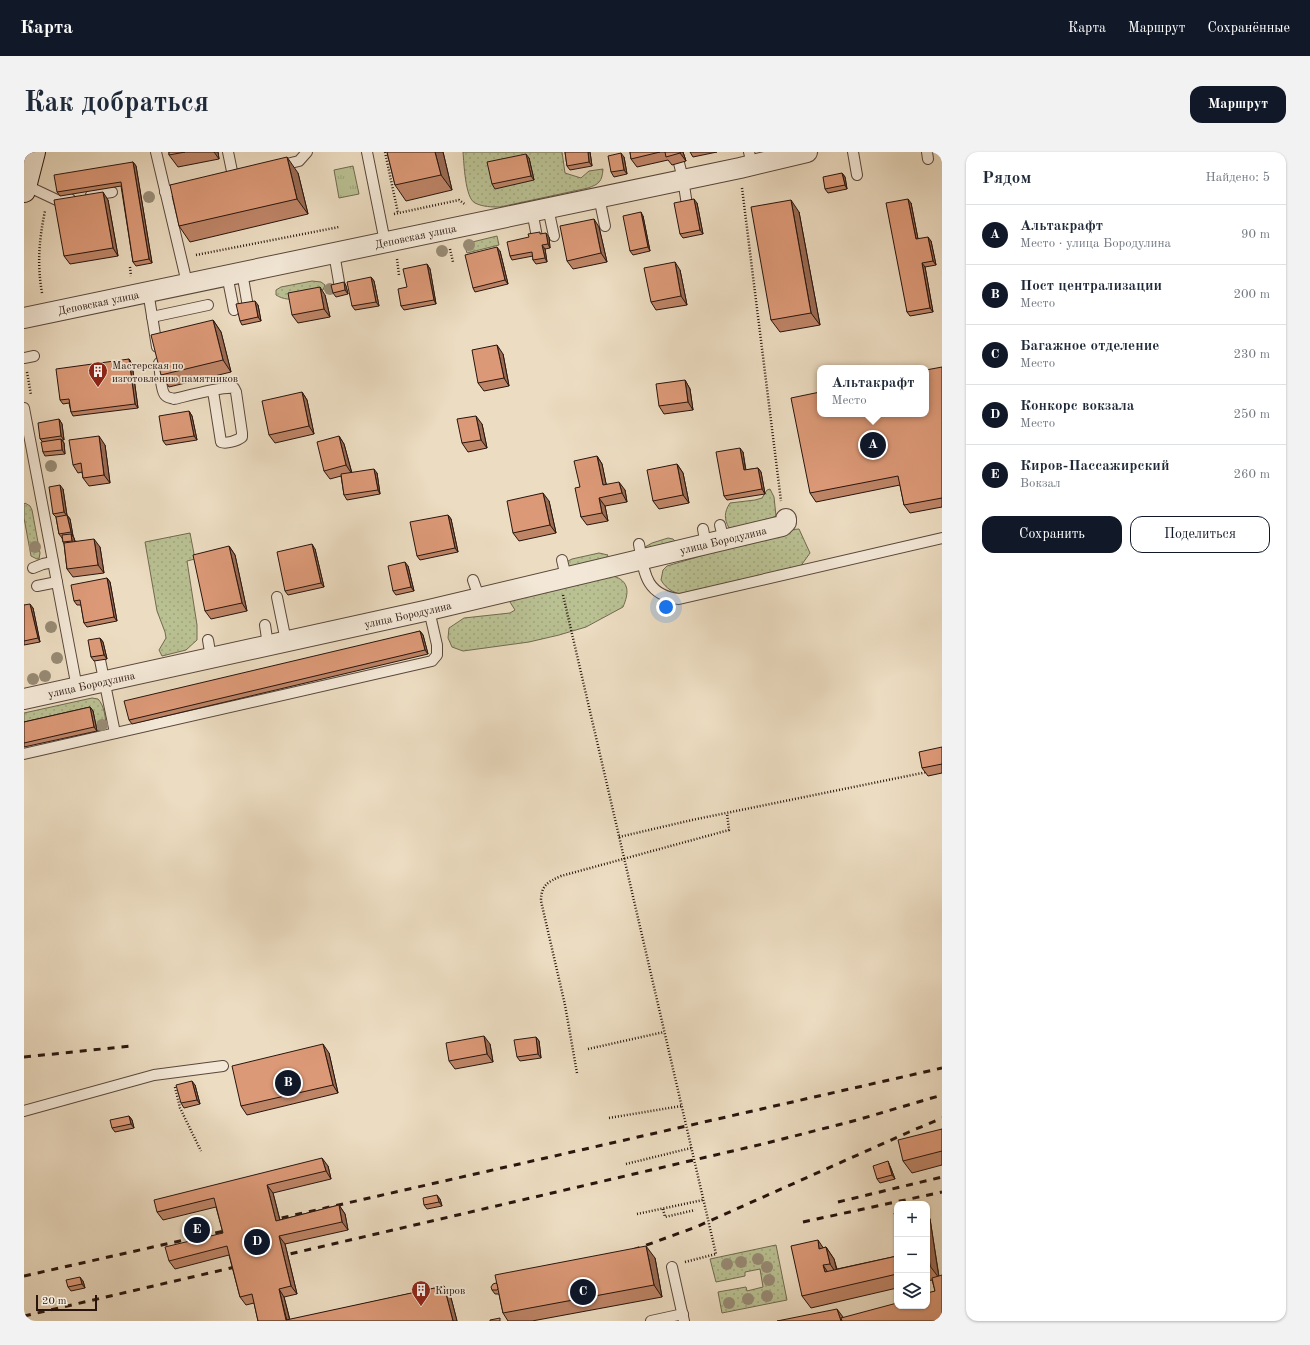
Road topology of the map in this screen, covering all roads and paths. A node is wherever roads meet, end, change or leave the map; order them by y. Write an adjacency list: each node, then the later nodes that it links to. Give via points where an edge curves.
1 (34, 152): 15 (main road)
2 (156, 152): 17 (lane)
3 (228, 152): 13 (lane)
4 (307, 152): 10 (lane, via 299,161)
5 (367, 152): 23 (lane)
6 (385, 152): 22 (path)
7 (807, 152): 9 (street, Деповская улица)
8 (853, 152): 12 (lane)
9 (747, 161): 11 (street, Деповская улица); 50 (path, via 781,501)
10 (270, 168)
11 (682, 171): 19 (street, Деповская улица); 20 (lane)
12 (857, 174)
13 (233, 176)
14 (196, 185): 17 (lane)
15 (24, 187): 18 (lane)
16 (112, 192): 18 (lane, via 59,201)
17 (165, 192): 32 (lane)
18 (47, 196): 43 (path, via 38,260 38,275)
19 (599, 197): 21 (street, Деповская улица); 25 (lane)
20 (687, 205)
21 (540, 209): 24 (street, Деповская улица); 27 (lane); 28 (lane)
22 (398, 213): 23 (path); 24 (path, via 459,200)
23 (380, 217): 29 (lane)
24 (487, 220): 29 (street, Деповская улица)
25 (605, 226)
26 (339, 227): 32 (path)
27 (554, 236)
28 (537, 237)
29 (385, 242): 31 (street, Деповская улица)
30 (450, 247): 34 (path)
31 (334, 253): 35 (street, Деповская улица); 38 (lane)
32 (181, 258): 37 (lane)
33 (397, 259): 36 (path)
34 (453, 262)
35 (234, 274): 37 (street, Деповская улица); 41 (lane); 42 (lane)
36 (400, 275)
37 (187, 283): 39 (street, Деповская улица)
38 (340, 288)
39 (148, 291): 43 (street, Деповская улица); 44 (lane)
40 (208, 305): 44 (lane)
41 (248, 307)
42 (234, 310)
43 (46, 313): 45 (street, Деповская улица)
44 (152, 317): 47 (lane, via 163,391 166,396 174,399)
45 (24, 318)
46 (28, 358): 48 (path)
47 (213, 391): 47 (lane, via 234,388 242,433 239,440 221,442)
48 (31, 398)
49 (24, 408): 53 (lane, via 34,436 46,500)
50 (786, 519): 52 (street, улица Бородулина, via 782,526 713,535)
51 (942, 538): 52 (lane, via 679,600 660,594 652,588 646,577)
52 (640, 552): 55 (street, улица Бородулина)
53 (53, 562): 54 (lane); 56 (lane)
54 (33, 568)
55 (563, 577): 59 (street, улица Бородулина, via 476,589); 70 (path, bridge)
56 (57, 582): 57 (lane); 64 (lane)
57 (37, 586)
58 (278, 598): 61 (lane)
59 (429, 610): 61 (street, улица Бородулина); 66 (lane, via 437,645 437,655 432,661)
60 (265, 626): 61 (lane)
61 (277, 643): 63 (street, улица Бородулина, via 209,649)
62 (100, 660): 63 (lane)
63 (104, 681): 64 (street, улица Бородулина); 66 (lane)
64 (77, 688): 65 (street, улица Бородулина)
65 (24, 698)
66 (115, 733): 67 (lane)
67 (24, 754)
68 (927, 772): 69 (path)
69 (726, 813): 70 (path); 75 (path, via 729,830 561,876 543,887 541,901 565,1005)
70 (619, 837): 71 (path, bridge)
71 (664, 1032): 72 (path); 76 (path, bridge)
72 (588, 1049)
73 (223, 1066): 74 (lane)
74 (172, 1072): 77 (lane); 80 (path, via 180,1108)
75 (577, 1072)
76 (681, 1106): 78 (path); 79 (path, bridge)
77 (24, 1111)
78 (608, 1118)
79 (690, 1148): 81 (path); 82 (path, bridge)
80 (201, 1151)
81 (626, 1164)
82 (703, 1200): 83 (path); 87 (path, bridge, via 716,1254 684,1262)
83 (663, 1209): 84 (path, via 665,1217); 85 (path)
84 (695, 1210)
85 (636, 1214)
86 (672, 1267): 88 (lane)
87 (685, 1269)
88 (683, 1318): 89 (lane)
89 (651, 1321)

